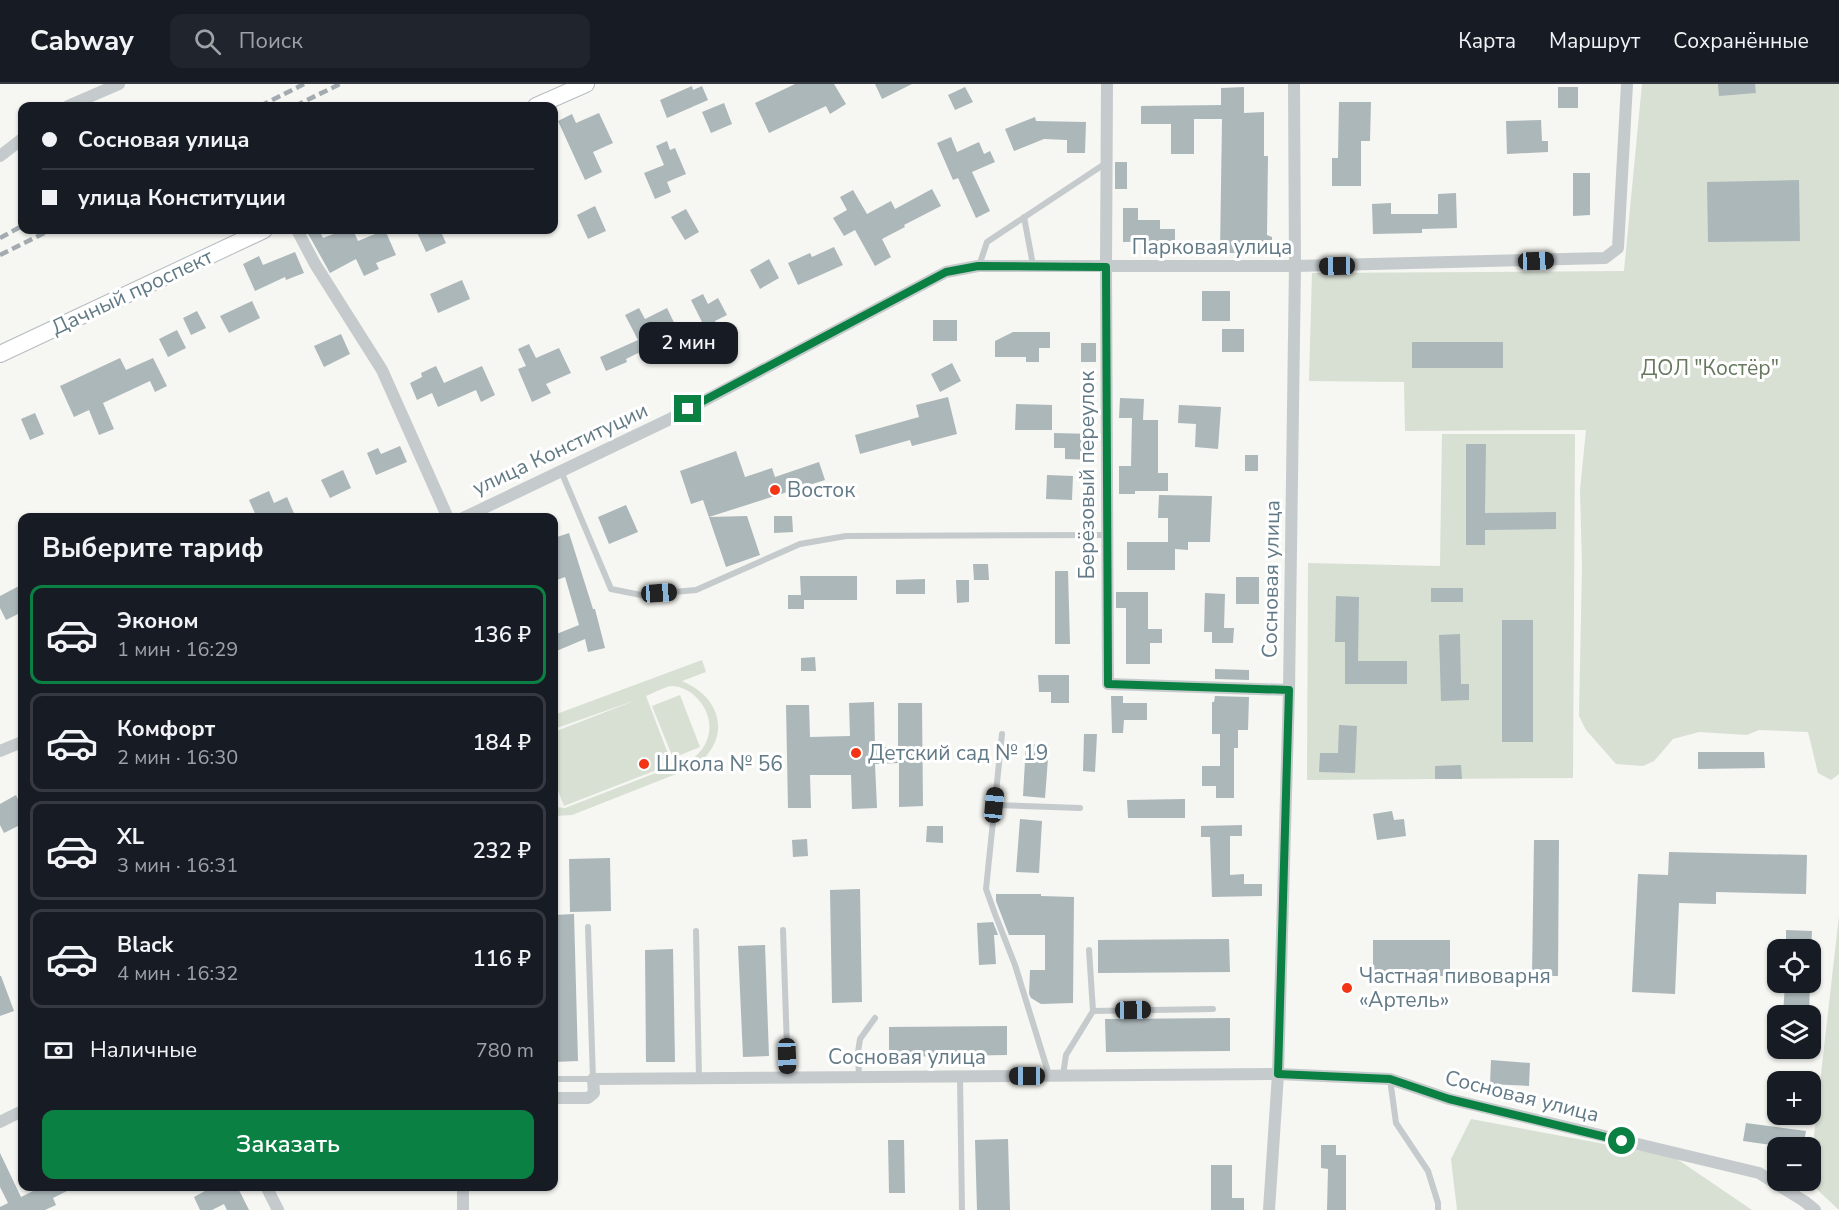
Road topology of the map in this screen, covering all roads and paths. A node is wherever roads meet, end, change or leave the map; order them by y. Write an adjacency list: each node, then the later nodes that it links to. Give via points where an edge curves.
1 (119, 84): 6 (street)
2 (586, 84): 7 (street)
3 (1107, 84): 10 (street, Берёзовый переулок)
4 (1294, 84): 16 (street, Сосновая улица)
5 (1627, 84): 16 (street, Парковая улица, via 1618,249 1605,258)
6 (77, 102)
7 (545, 102)
8 (18, 142): 9 (street)
9 (0, 156)
10 (1106, 163): 11 (lane); 17 (street, Берёзовый переулок)
11 (1024, 217): 14 (lane, via 987,242); 15 (lane)
12 (255, 234): 18 (street, Дачный проспект)
13 (299, 234): 20 (street, via 382,370)
14 (978, 266): 15 (street, улица Конституции); 19 (street, улица Конституции, via 946,272 668,420)
15 (1033, 266): 17 (street, улица Конституции)
16 (1295, 266): 17 (street, Парковая улица); 23 (street, Сосновая улица)
17 (1106, 267): 22 (street, Берёзовый переулок)
18 (0, 354)
19 (561, 470): 21 (street, улица Конституции); 22 (lane, via 611,589 641,595 696,590 800,544 846,536)
20 (446, 513)
21 (473, 513)
22 (1107, 534): 23 (street, Берёзовый переулок, via 1108,684)
23 (1289, 690): 36 (street, Сосновая улица)
24 (1002, 735): 27 (lane)
25 (18, 744): 26 (street)
26 (0, 752)
27 (994, 805): 28 (lane); 38 (lane, via 986,889 1015,965)
28 (1080, 808)
29 (588, 927): 44 (lane)
30 (783, 930): 40 (lane)
31 (696, 931): 42 (lane)
32 (1089, 950): 34 (lane)
33 (1213, 1009): 34 (lane)
34 (1093, 1011): 39 (lane, via 1066,1055)
35 (875, 1018): 41 (lane, via 860,1039)
36 (1278, 1074): 39 (street, Сосновая улица); 45 (street, Сосновая улица); 54 (street, Сосновая улица)
37 (960, 1076): 38 (street, Сосновая улица); 41 (street, Сосновая улица); 53 (lane)
38 (1049, 1076): 39 (street, Сосновая улица)
39 (1063, 1076)
40 (788, 1077): 41 (street, Сосновая улица); 42 (street, Сосновая улица)
41 (859, 1077)
42 (699, 1078): 44 (street, Сосновая улица)
43 (558, 1079): 44 (lane)
44 (593, 1079): 46 (street, via 594,1093 588,1098)
45 (1390, 1079): 55 (lane, via 1396,1123 1428,1171); 56 (street, Сосновая улица, via 1449,1099 1759,1173)
46 (558, 1098)
47 (18, 1113): 48 (street)
48 (0, 1122)
49 (268, 1191): 51 (street)
50 (463, 1191): 52 (street)
51 (278, 1210)
52 (463, 1210)
53 (962, 1210)
54 (1269, 1210)
55 (1438, 1210)
56 (1815, 1210)

